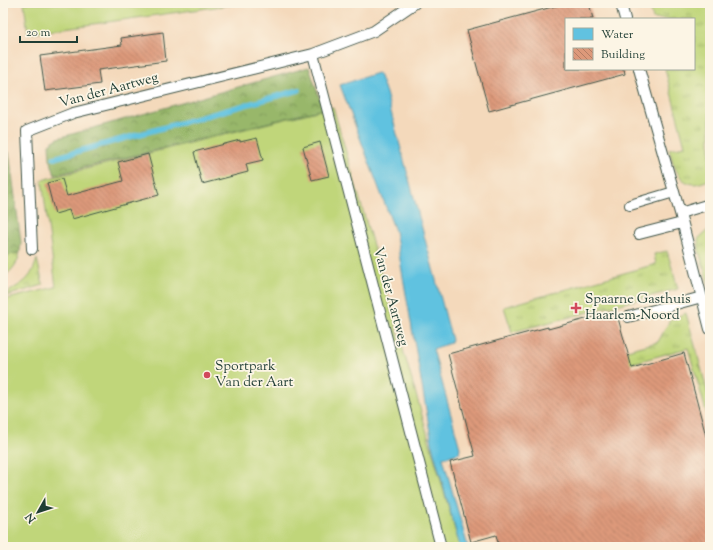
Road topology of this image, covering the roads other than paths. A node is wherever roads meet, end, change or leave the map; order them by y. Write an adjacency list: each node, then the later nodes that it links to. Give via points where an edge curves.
1 (415, 3): 4 (lane, Van der Aartweg, via 374,31)
2 (622, 8): 3 (lane)
3 (625, 18)
4 (313, 54): 11 (lane, Van der Aartweg, via 73,113 27,131); 15 (lane, Van der Aartweg)
5 (639, 70): 6 (lane)
6 (674, 192): 8 (lane, one-way to 8); 9 (lane)
7 (710, 204): 9 (lane)
8 (630, 205)
9 (681, 218): 10 (lane); 12 (lane)
10 (639, 234)
11 (32, 249)
12 (702, 297): 13 (lane); 14 (lane)
13 (628, 318)
14 (710, 329)
15 (441, 547)

